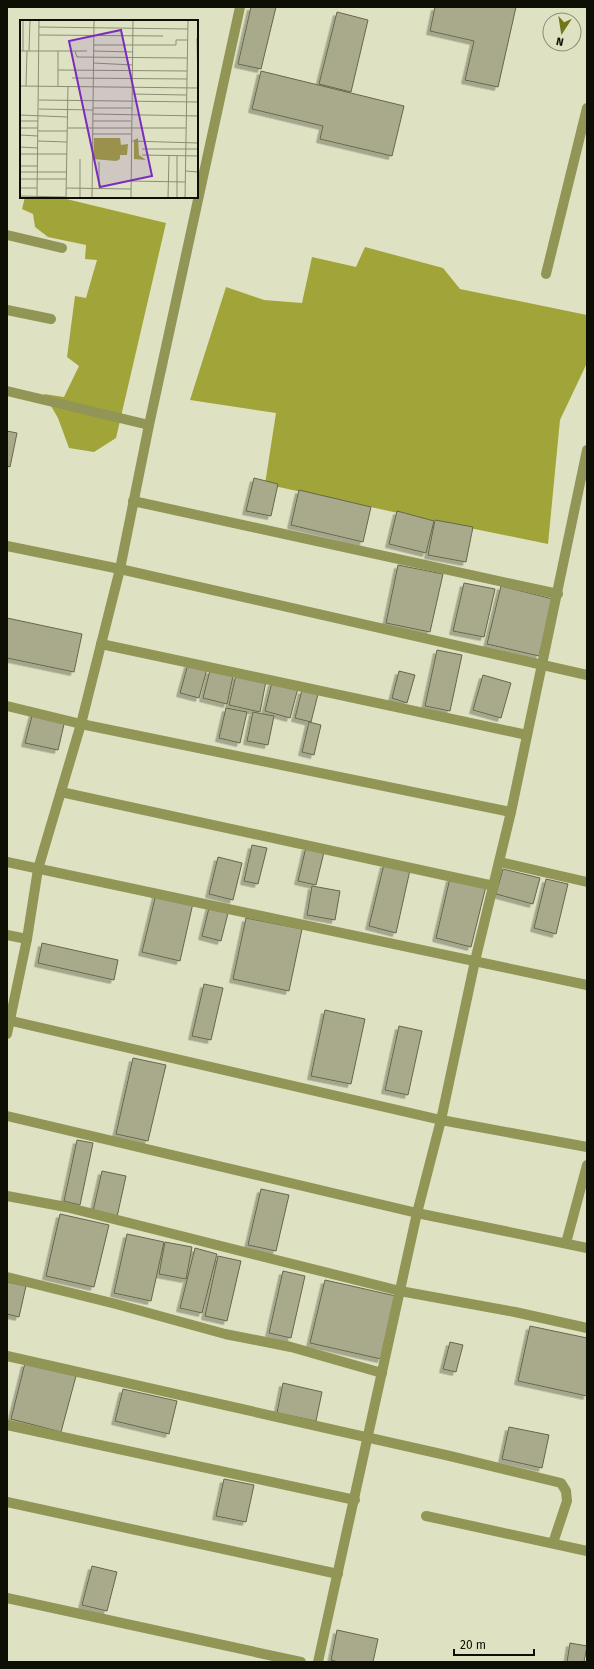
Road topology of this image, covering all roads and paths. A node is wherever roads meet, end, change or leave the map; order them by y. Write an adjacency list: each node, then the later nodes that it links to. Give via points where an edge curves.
1 (240, 7): 9 (street)
2 (587, 108): 5 (street)
3 (7, 235): 4 (street)
4 (62, 248)
5 (546, 274)
6 (7, 310): 7 (street)
7 (51, 319)
8 (7, 391): 9 (street)
9 (149, 425): 11 (street)
10 (587, 450): 14 (street)
11 (133, 501): 13 (street); 14 (street)
12 (7, 546): 13 (street)
13 (120, 569): 15 (street); 16 (street)
14 (558, 594): 16 (street)
15 (101, 644): 19 (street); 20 (street)
16 (542, 666): 17 (street); 20 (street)
17 (587, 675)
18 (7, 706): 19 (street)
19 (81, 724): 21 (street); 22 (street)
20 (527, 735): 22 (street)
21 (61, 792): 25 (street); 27 (street)
22 (511, 812): 24 (street)
23 (7, 862): 25 (street)
24 (500, 862): 26 (street); 27 (street)
25 (38, 869): 29 (street); 30 (street)
26 (587, 882)
27 (494, 886): 30 (street)
28 (7, 935): 29 (street)
29 (27, 939): 32 (street)
30 (475, 961): 31 (street); 35 (street)
31 (587, 985)
32 (9, 1020): 33 (street); 35 (street)
33 (7, 1034)
34 (7, 1116): 39 (street)
35 (441, 1120): 36 (street); 39 (street)
36 (587, 1147)
37 (587, 1165): 40 (street)
38 (7, 1196): 43 (street, via 66,1207)
39 (417, 1213): 40 (street); 43 (street)
40 (566, 1243): 41 (street)
41 (587, 1248)
42 (7, 1277): 46 (street, via 225,1334 291,1347)
43 (400, 1291): 44 (street); 46 (street)
44 (587, 1328)
45 (7, 1356): 48 (street)
46 (382, 1373): 48 (street)
47 (7, 1425): 49 (street)
48 (369, 1438): 49 (street); 52 (street, via 561,1483 566,1491 567,1501)
49 (355, 1500): 54 (street)
50 (7, 1502): 54 (street)
51 (426, 1516): 52 (street)
52 (553, 1543): 53 (street)
53 (587, 1551)
54 (338, 1574): 57 (street)
55 (7, 1598): 56 (street)
56 (301, 1662)
57 (318, 1662)

